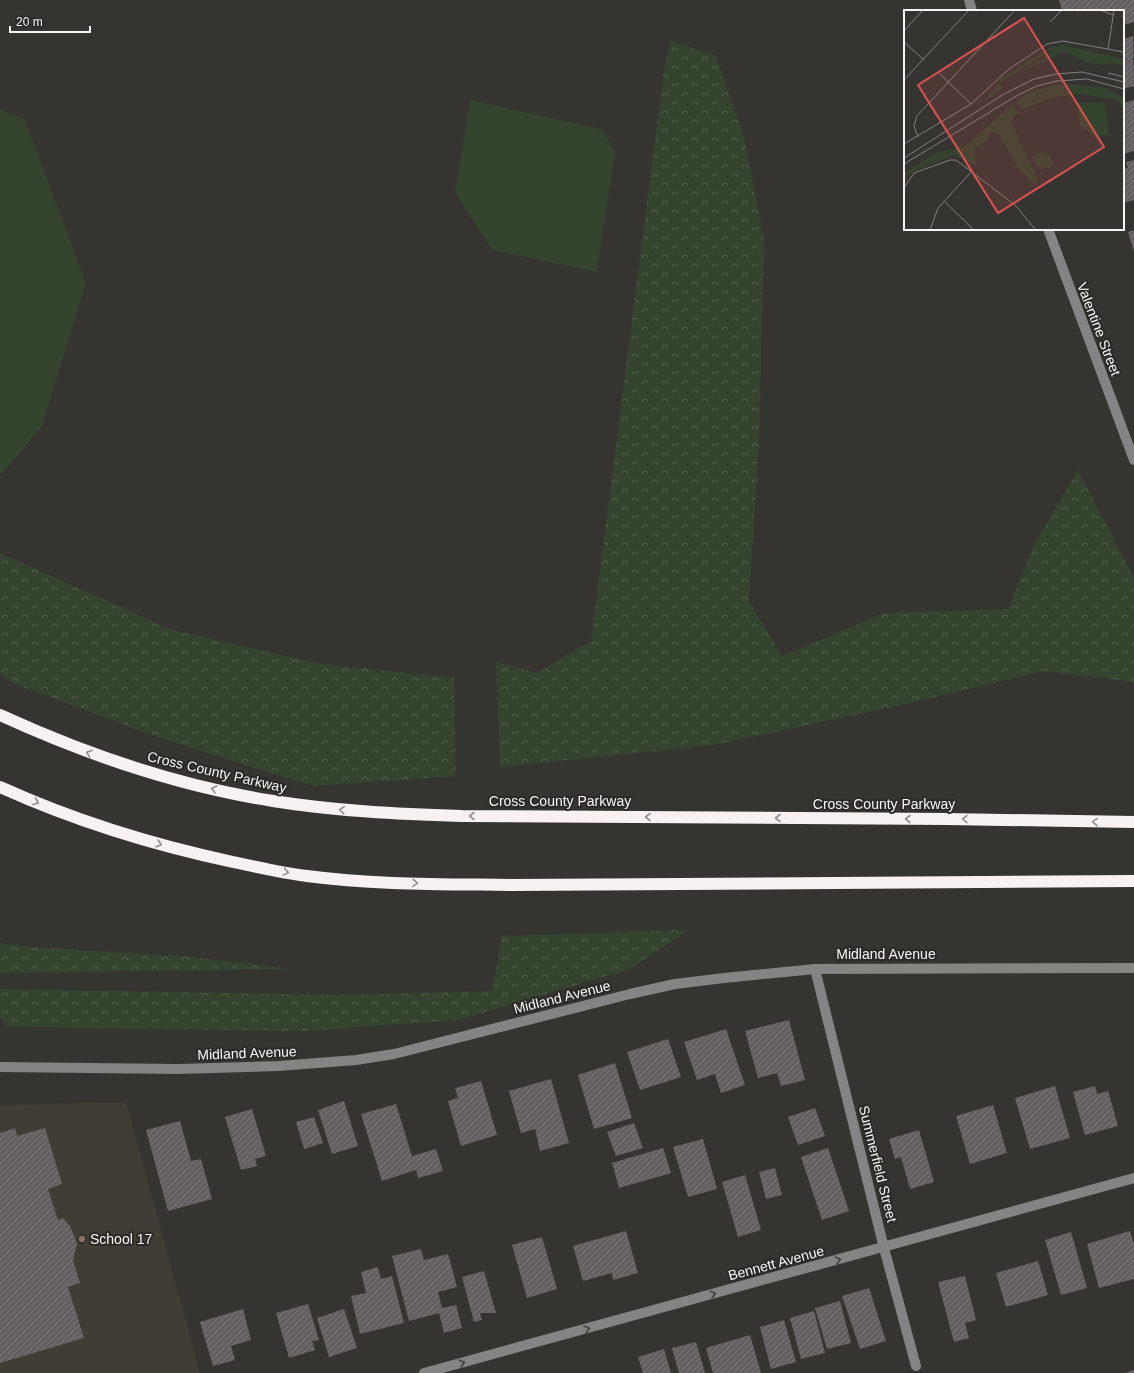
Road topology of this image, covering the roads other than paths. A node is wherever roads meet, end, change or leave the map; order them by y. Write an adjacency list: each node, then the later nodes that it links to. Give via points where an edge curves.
1 (969, 0): 2 (street)
2 (972, 10)
3 (1048, 230): 4 (street, Valentine Street)
4 (1132, 450): 5 (street, Valentine Street)
5 (1134, 460)
6 (0, 715): 8 (highway, Cross County Parkway, one-way to 6, via 462,816 320,808 225,792 132,767 42,734)
7 (0, 787): 10 (highway, one-way to 10, via 82,821 172,847 263,868 346,880 513,885)
8 (1134, 822)
9 (1134, 880): 10 (highway)
10 (1102, 881): 11 (highway)
11 (1134, 884)
12 (1134, 968): 13 (street, Midland Avenue)
13 (815, 969): 14 (street, Midland Avenue, via 675,984 408,1050 356,1060 193,1069); 16 (street, Summerfield Street)
14 (0, 1068)
15 (1134, 1178): 16 (street, Bennett Avenue)
16 (884, 1248): 17 (street, Summerfield Street); 18 (street, Bennett Avenue, one-way to 16)
17 (916, 1366)
18 (424, 1373)

